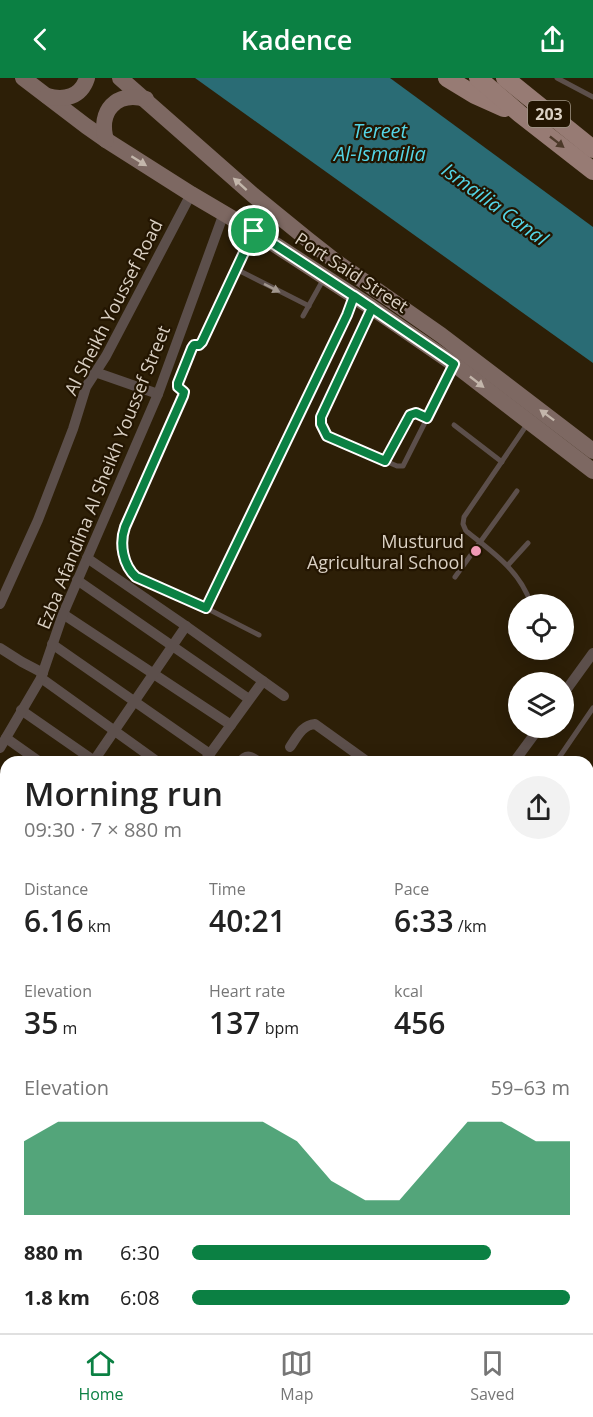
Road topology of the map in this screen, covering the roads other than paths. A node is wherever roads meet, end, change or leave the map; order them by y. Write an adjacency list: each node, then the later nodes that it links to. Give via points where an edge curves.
1 (22, 78): 8 (main road, Port Said Street)
2 (87, 78): 8 (main road, via 79,91 68,97)
3 (120, 78): 10 (main road, Port Said Street)
4 (447, 78): 11 (main road)
5 (478, 78): 11 (main road, 203)
6 (506, 78): 13 (main road, 203)
7 (557, 78): 9 (lane)
8 (46, 96): 12 (main road, Port Said Street)
9 (593, 98)
10 (146, 99): 12 (main road, via 125,98 108,110 103,130); 30 (main road, Port Said Street, one-way to 10, via 451,342 307,240)
11 (520, 114): 14 (main road, 203, one-way to 14)
12 (106, 140): 15 (main road, Port Said Street, one-way to 15)
13 (593, 149)
14 (593, 171)
15 (191, 194): 16 (main road, Port Said Street); 25 (street, Al Sheikh Youssef Road)
16 (224, 213): 17 (main road, Port Said Street); 26 (street, Ezba Afandina Al Sheikh Youssef Street)
17 (254, 231): 18 (lane); 19 (main road, Port Said Street)
18 (236, 269): 21 (lane, one-way to 21); 43 (lane, via 202,342 192,348 178,383 183,396 125,527 122,547 136,577)
19 (325, 277): 20 (main road, Port Said Street); 21 (lane)
20 (354, 296): 22 (main road, Port Said Street); 43 (lane)
21 (309, 306): 23 (lane)
22 (372, 308): 24 (main road, Port Said Street); 31 (lane, via 322,413 321,424 330,437)
23 (303, 316)
24 (454, 364): 27 (lane); 28 (main road, Port Said Street, one-way to 28)
25 (95, 372): 26 (street); 42 (street, Al Sheikh Youssef Road, via 86,387 38,520)
26 (158, 394): 37 (street, Ezba Afandina Al Sheikh Youssef Street)
27 (427, 418): 31 (lane, via 416,413 410,415); 31 (lane, via 403,466)
28 (529, 422): 32 (lane); 33 (main road, Port Said Street)
29 (454, 425): 32 (lane)
30 (593, 451)
31 (385, 461)
32 (502, 462): 35 (lane, via 463,521 466,531)
33 (593, 471)
34 (518, 491): 35 (lane)
35 (480, 542): 38 (lane); 39 (lane)
36 (528, 543): 38 (lane)
37 (87, 558): 40 (street, Ezba Afandina Al Sheikh Youssef Street); 45 (street)
38 (508, 565): 41 (lane)
39 (455, 577)
40 (77, 580): 44 (street, Ezba Afandina Al Sheikh Youssef Street); 48 (street)
41 (526, 594)
42 (0, 604)
43 (206, 608): 46 (lane)
44 (63, 615): 47 (street, Ezba Afandina Al Sheikh Youssef Street); 51 (street)
45 (186, 626): 48 (street); 54 (street)
46 (259, 635)
47 (52, 644): 52 (street, Ezba Afandina Al Sheikh Youssef Street); 57 (street)
48 (172, 646): 51 (street); 56 (street)
49 (0, 648): 52 (street)
50 (593, 653): 53 (street)
51 (153, 674): 57 (street); 60 (street)
52 (42, 676): 59 (street, Ezba Afandina Al Sheikh Youssef Street); 61 (street)
53 (574, 679)
54 (263, 681): 55 (street); 56 (street)
55 (284, 696)
56 (249, 699): 60 (street)
57 (134, 702): 61 (street); 70 (street)
58 (593, 708): 74 (lane)
59 (21, 710): 62 (street, Ezba Afandina Al Sheikh Youssef Street); 67 (street)
60 (231, 725): 71 (street)
61 (114, 731): 68 (street); 69 (street)
62 (6, 738): 65 (street, Ezba Afandina Al Sheikh Youssef Street); 66 (street)
63 (532, 738): 73 (street)
64 (290, 747): 72 (street, via 304,728 315,724)
65 (0, 748)
66 (31, 756)
67 (86, 756)
68 (98, 756)
69 (149, 756)
70 (204, 756)
71 (208, 756)
72 (360, 756)
73 (518, 756)
74 (560, 756)

